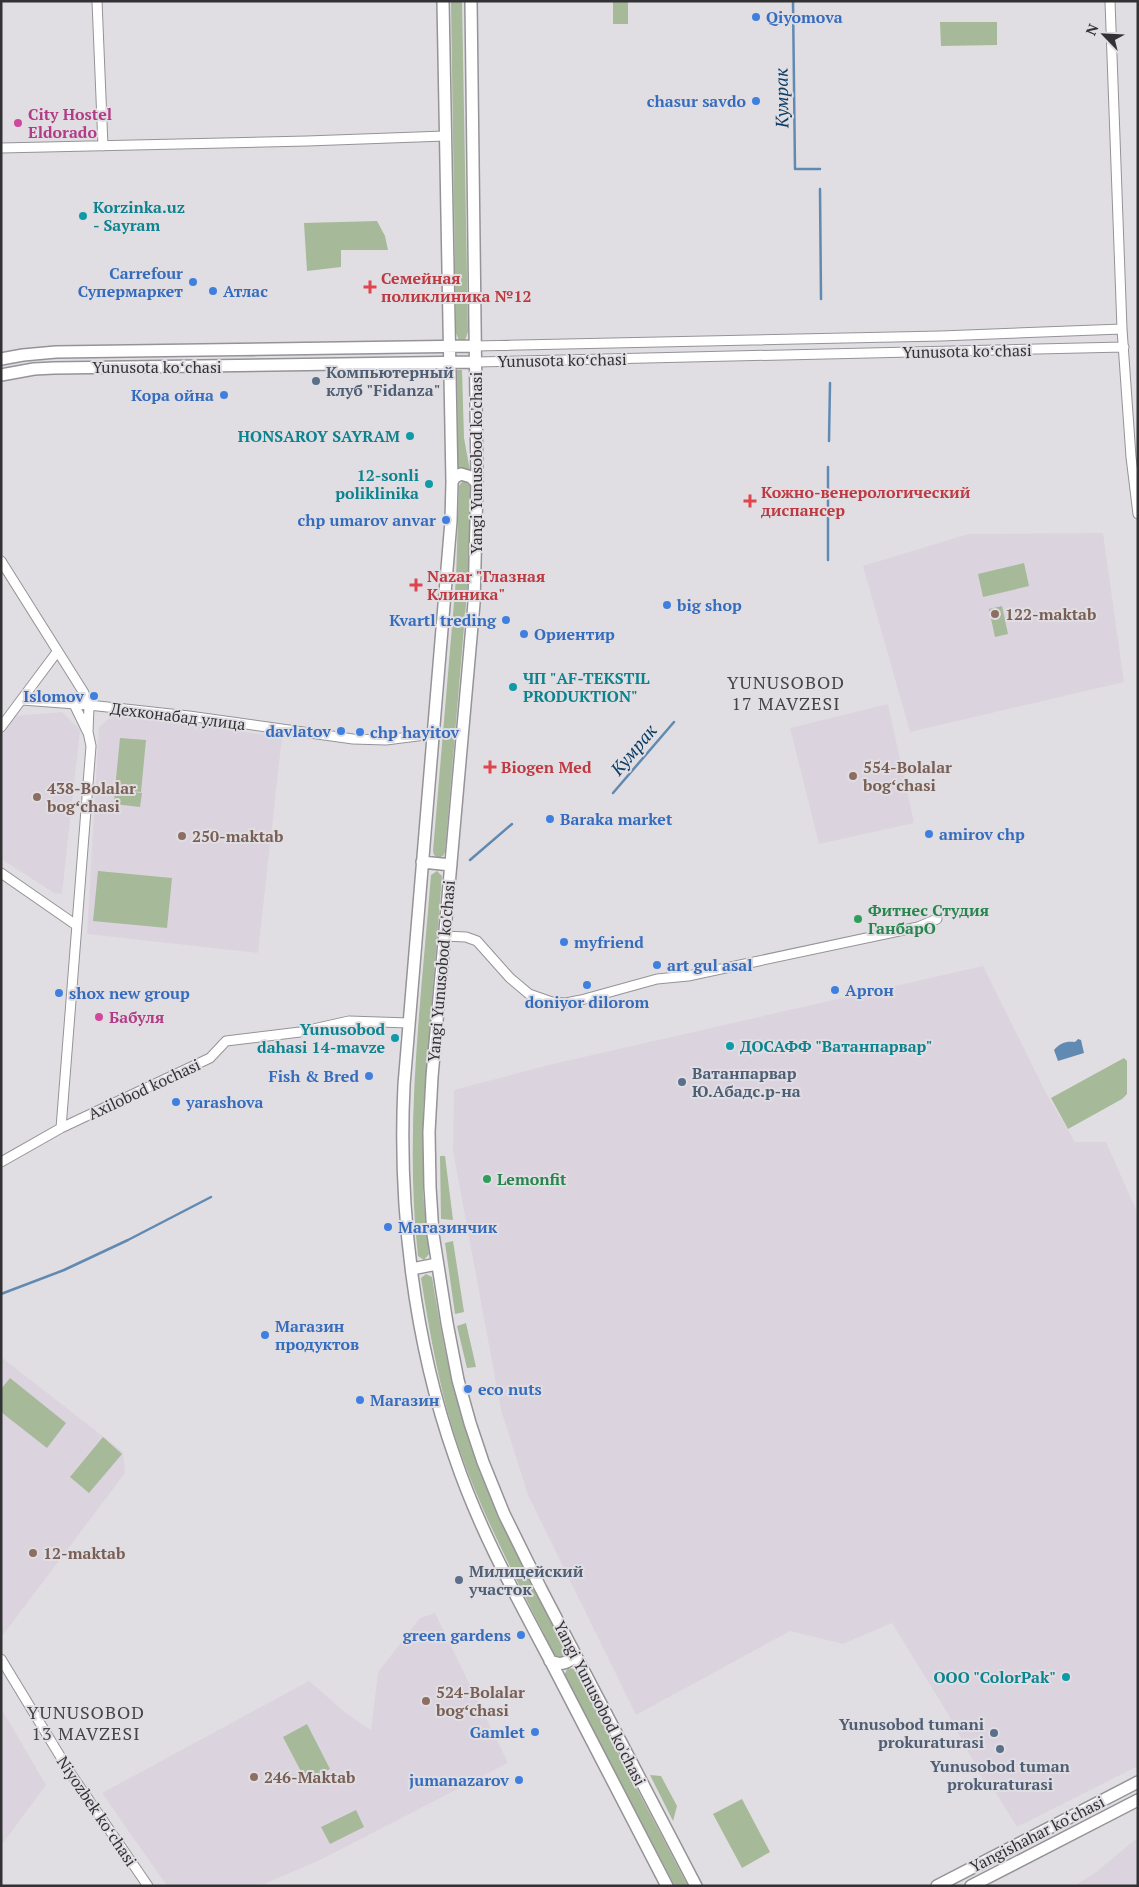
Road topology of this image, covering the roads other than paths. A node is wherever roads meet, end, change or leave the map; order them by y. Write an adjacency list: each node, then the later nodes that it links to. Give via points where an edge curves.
1 (97, 1): 6 (street)
2 (443, 1): 5 (main road, Yangi Yunusobod ko'chasi)
3 (471, 1): 10 (main road, Yangi Yunusobod ko'chasi)
4 (1110, 1): 8 (street)
5 (445, 136): 6 (street); 9 (main road, Yangi Yunusobod ko'chasi)
6 (103, 146): 7 (street)
7 (1, 148)
8 (1122, 329): 10 (street, Yunusota koʻchasi); 11 (street)
9 (449, 346): 10 (main road, Yunusota koʻchasi); 12 (main road, Yunusota koʻchasi, via 56,352); 13 (main road, Yangi Yunusobod ko'chasi)
10 (476, 346): 14 (main road, Yangi Yunusobod ko'chasi)
11 (1124, 347): 14 (street, Yunusota koʻchasi); 16 (street)
12 (1, 359)
13 (450, 362): 14 (main road, Yunusota koʻchasi); 15 (main road, Yunusota koʻchasi, via 54,368); 17 (main road, Yangi Yunusobod ko'chasi)
14 (476, 362): 18 (main road, Yangi Yunusobod ko'chasi)
15 (1, 375)
16 (1134, 456): 19 (street)
17 (452, 482): 18 (main road, via 461,474); 27 (main road, Yangi Yunusobod ko'chasi)
18 (477, 483): 29 (main road, Yangi Yunusobod ko'chasi, via 474,603)
19 (1138, 514)
20 (1, 561): 21 (street, Дехконабад улица)
21 (57, 652): 22 (street); 24 (street, Дехконабад улица)
22 (22, 700): 23 (street); 25 (street)
23 (74, 704): 24 (street); 26 (street)
24 (90, 705): 26 (street); 27 (street, Дехконабад улица, via 353,739 386,740)
25 (1, 727)
26 (88, 732): 32 (street, via 91,746)
27 (433, 734): 28 (main road, Yangi Yunusobod ko'chasi)
28 (422, 862): 29 (main road); 34 (main road, Yangi Yunusobod ko'chasi)
29 (451, 865): 33 (main road, Yangi Yunusobod ko'chasi)
30 (1, 873): 32 (street)
31 (937, 919): 33 (street, via 918,927 688,976 657,979 566,1003 529,994 477,941)
32 (76, 925): 35 (street)
33 (444, 936): 37 (main road, Yangi Yunusobod ko'chasi, via 429,1132 430,1196)
34 (409, 1023): 35 (street, Axilobod kochasi, via 349,1021 300,1032 226,1041 210,1058); 38 (main road, Yangi Yunusobod ko'chasi, via 403,1146)
35 (61, 1128): 36 (street, Axilobod kochasi)
36 (1, 1162)
37 (437, 1264): 38 (main road); 39 (main road, Yangi Yunusobod ko'chasi, via 456,1372 476,1443 512,1531)
38 (412, 1269): 41 (main road, Yangi Yunusobod ko'chasi, via 428,1361 455,1459 492,1548)
39 (572, 1648): 41 (main road, via 570,1660 565,1663 559,1665); 48 (main road, Yangi Yunusobod ko'chasi)
40 (1, 1659): 46 (street, Niyozbek koʻchasi, via 71,1774)
41 (550, 1661): 47 (main road, Yangi Yunusobod ko'chasi)
42 (1138, 1782): 44 (main road, Yangishahar ko‘chasi)
43 (1138, 1800): 45 (main road, Yangishahar ko‘chasi)
44 (1050, 1827): 45 (main road, via 1050,1836); 49 (main road, Yangishahar ko‘chasi)
45 (1057, 1841): 50 (main road, Yangishahar ko‘chasi)
46 (148, 1886)
47 (667, 1886)
48 (696, 1886)
49 (937, 1886)
50 (971, 1886)

